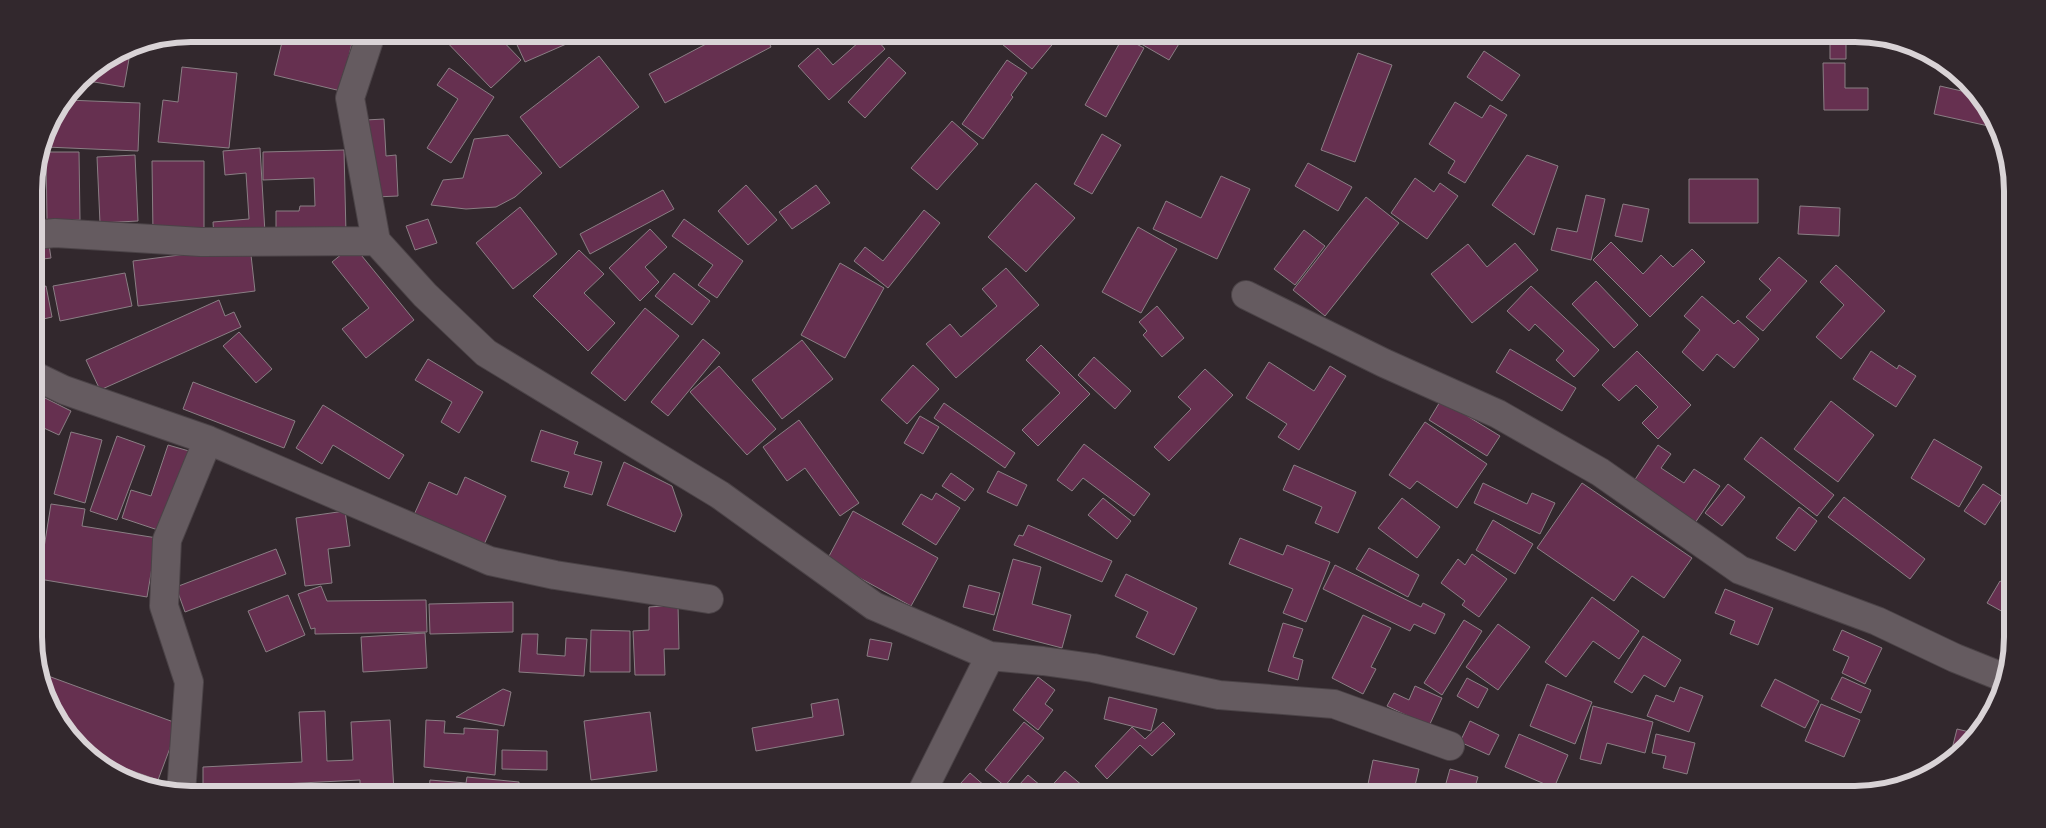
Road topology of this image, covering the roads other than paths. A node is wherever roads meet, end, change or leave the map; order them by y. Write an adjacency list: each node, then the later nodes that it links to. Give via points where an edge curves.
1 (368, 43): 3 (street, via 350,98)
2 (43, 234): 3 (street, via 201,242)
3 (376, 241): 8 (street, via 425,295 486,353 720,495 874,606)
4 (1246, 295): 9 (street, via 1384,363 1498,414 1600,472 1740,570 1877,621)
5 (43, 380): 6 (street)
6 (208, 440): 7 (street, via 490,560 555,575); 11 (street, via 167,540 164,606 189,682)
7 (709, 599)
8 (990, 656): 10 (street, via 1093,668 1219,695 1334,704); 12 (street)
9 (1998, 675)
10 (1450, 746)
11 (182, 785)
12 (925, 786)

